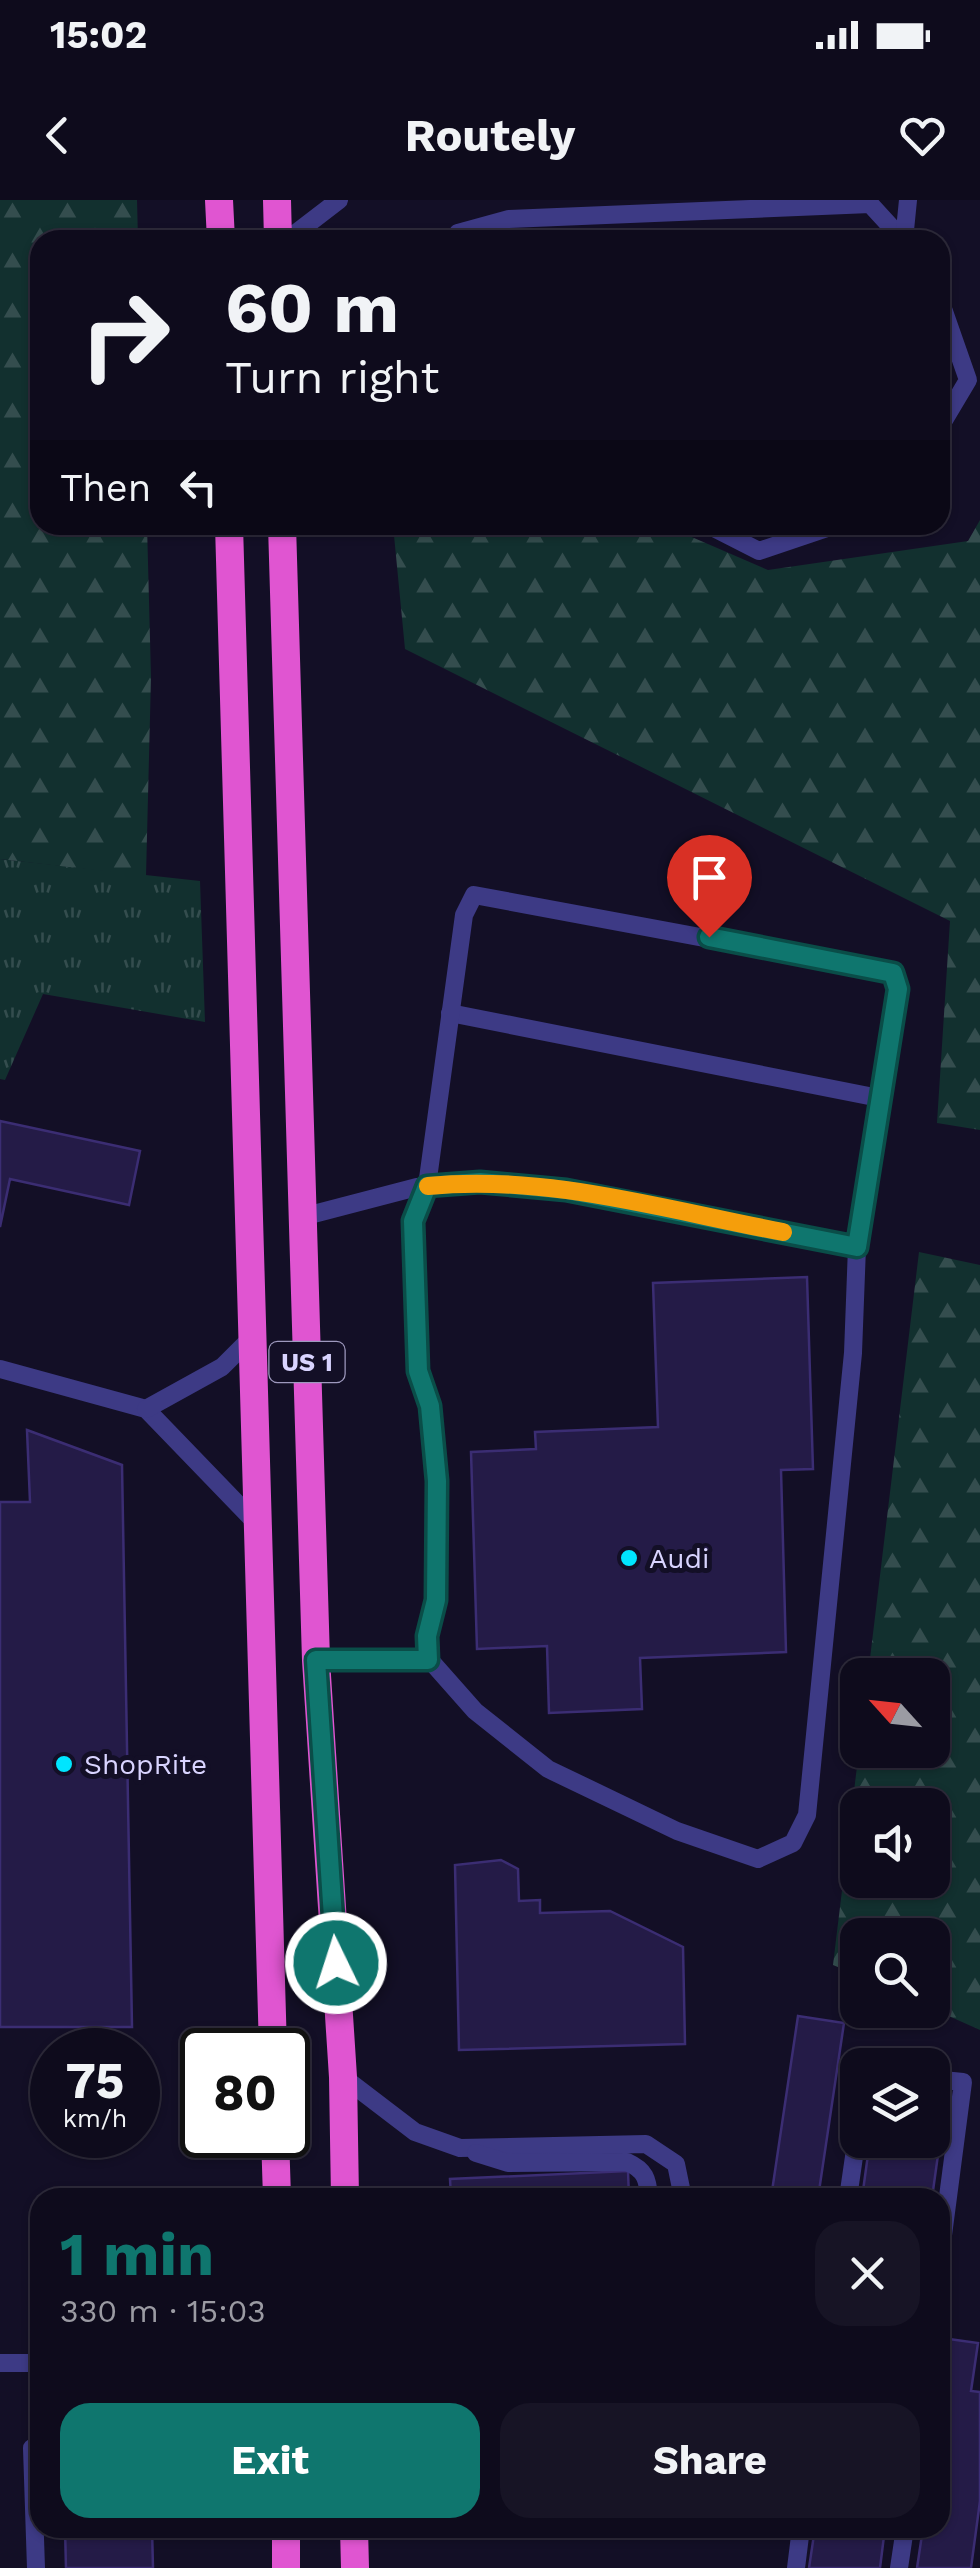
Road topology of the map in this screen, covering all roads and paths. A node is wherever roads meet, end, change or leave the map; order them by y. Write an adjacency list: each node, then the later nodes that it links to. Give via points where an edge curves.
1 (220, 200): 7 (highway)
2 (276, 200): 8 (highway)
3 (339, 200): 9 (lane)
4 (508, 200): 6 (lane)
5 (908, 200): 12 (lane)
6 (509, 220): 10 (lane); 11 (lane, via 870,204)
7 (220, 230)
8 (278, 230)
9 (300, 230)
10 (470, 230)
11 (895, 230)
12 (905, 230)
13 (950, 329): 14 (lane, via 968,380)
14 (950, 410)
15 (229, 535): 24 (highway, US 1)
16 (282, 535): 22 (highway, US 1)
17 (728, 535): 18 (lane, via 759,551)
18 (806, 535)
19 (450, 1014): 20 (lane); 20 (lane, via 464,915 474,896 853,964 893,973 898,989); 21 (lane)
20 (879, 1098): 23 (lane)
21 (427, 1186): 22 (lane); 23 (lane, via 480,1182 566,1190); 29 (lane, via 413,1221 418,1371 430,1406 437,1481)
22 (302, 1217): 28 (highway, US 1)
23 (857, 1247): 29 (lane, via 854,1353 818,1726 808,1815 794,1843 758,1859 726,1850 548,1769 475,1711)
24 (252, 1336): 26 (lane, via 222,1366); 27 (highway, US 1)
25 (0, 1369): 26 (lane)
26 (146, 1409): 27 (lane)
27 (258, 1525): 30 (highway, US 1)
28 (316, 1660): 29 (lane); 31 (highway, US 1)
29 (428, 1660)
30 (272, 2028)
31 (343, 2077): 33 (lane, via 415,2132); 37 (highway, US 1)
32 (950, 2081): 41 (lane, via 963,2082)
33 (460, 2148): 38 (lane, via 508,2164 627,2162 639,2167); 39 (lane, via 646,2144 676,2164)
34 (276, 2158): 36 (highway)
35 (854, 2158): 40 (lane)
36 (277, 2188)
37 (345, 2188)
38 (648, 2188)
39 (681, 2188)
40 (849, 2188)
41 (949, 2188)
42 (30, 2362): 43 (lane)
43 (0, 2363)
44 (35, 2538): 49 (lane)
45 (286, 2538): 50 (highway)
46 (354, 2538): 51 (highway)
47 (800, 2538): 52 (lane)
48 (903, 2538): 53 (lane)
49 (36, 2568)
50 (286, 2568)
51 (355, 2568)
52 (796, 2568)
53 (899, 2568)

